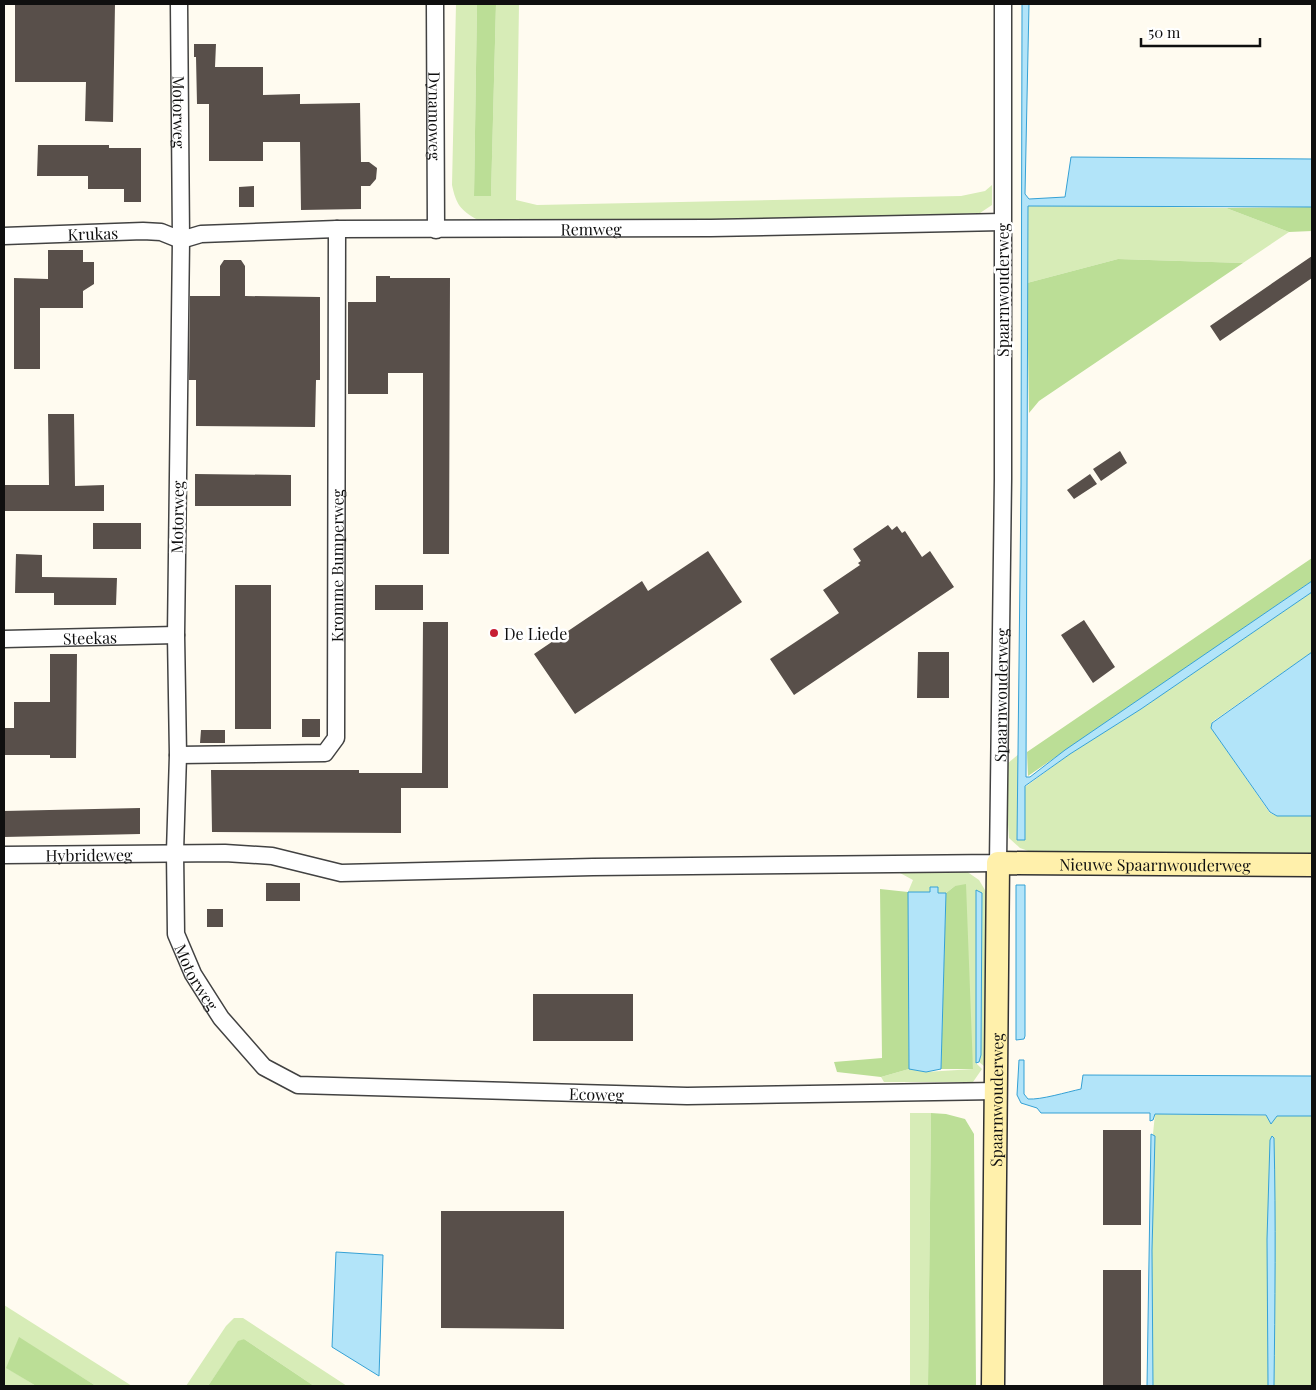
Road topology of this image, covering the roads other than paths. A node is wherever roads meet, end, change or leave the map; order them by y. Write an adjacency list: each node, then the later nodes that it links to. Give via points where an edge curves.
1 (179, 4): 8 (street, Motorweg)
2 (435, 4): 6 (street, Dynamoweg)
3 (1003, 4): 4 (street, Spaarnwouderweg)
4 (1002, 222): 6 (street, Remweg); 14 (street, Spaarnwouderweg, via 1003,479)
5 (337, 229): 6 (street, Remweg); 8 (street, Remweg, via 201,234); 11 (street, Kromme Bumperweg, via 336,738 325,753)
6 (436, 230)
7 (4, 236): 8 (street, Krukas, via 143,231 161,232)
8 (181, 240): 9 (street, Motorweg)
9 (176, 635): 10 (street, Steekas); 11 (street, Motorweg)
10 (4, 639)
11 (178, 756): 12 (street, Motorweg)
12 (174, 852): 13 (street, Hybrideweg); 14 (street, Hybrideweg, via 272,856 340,873); 16 (street, Motorweg, via 176,934 193,974)
13 (4, 856)
14 (998, 863): 15 (street, Nieuwe Spaarnwouderweg); 17 (street, Spaarnwouderweg)
15 (1312, 865)
16 (221, 1018): 17 (street, Ecoweg, via 264,1067 298,1085 687,1096)
17 (997, 1091): 18 (street, Spaarnwouderweg)
18 (993, 1386)

